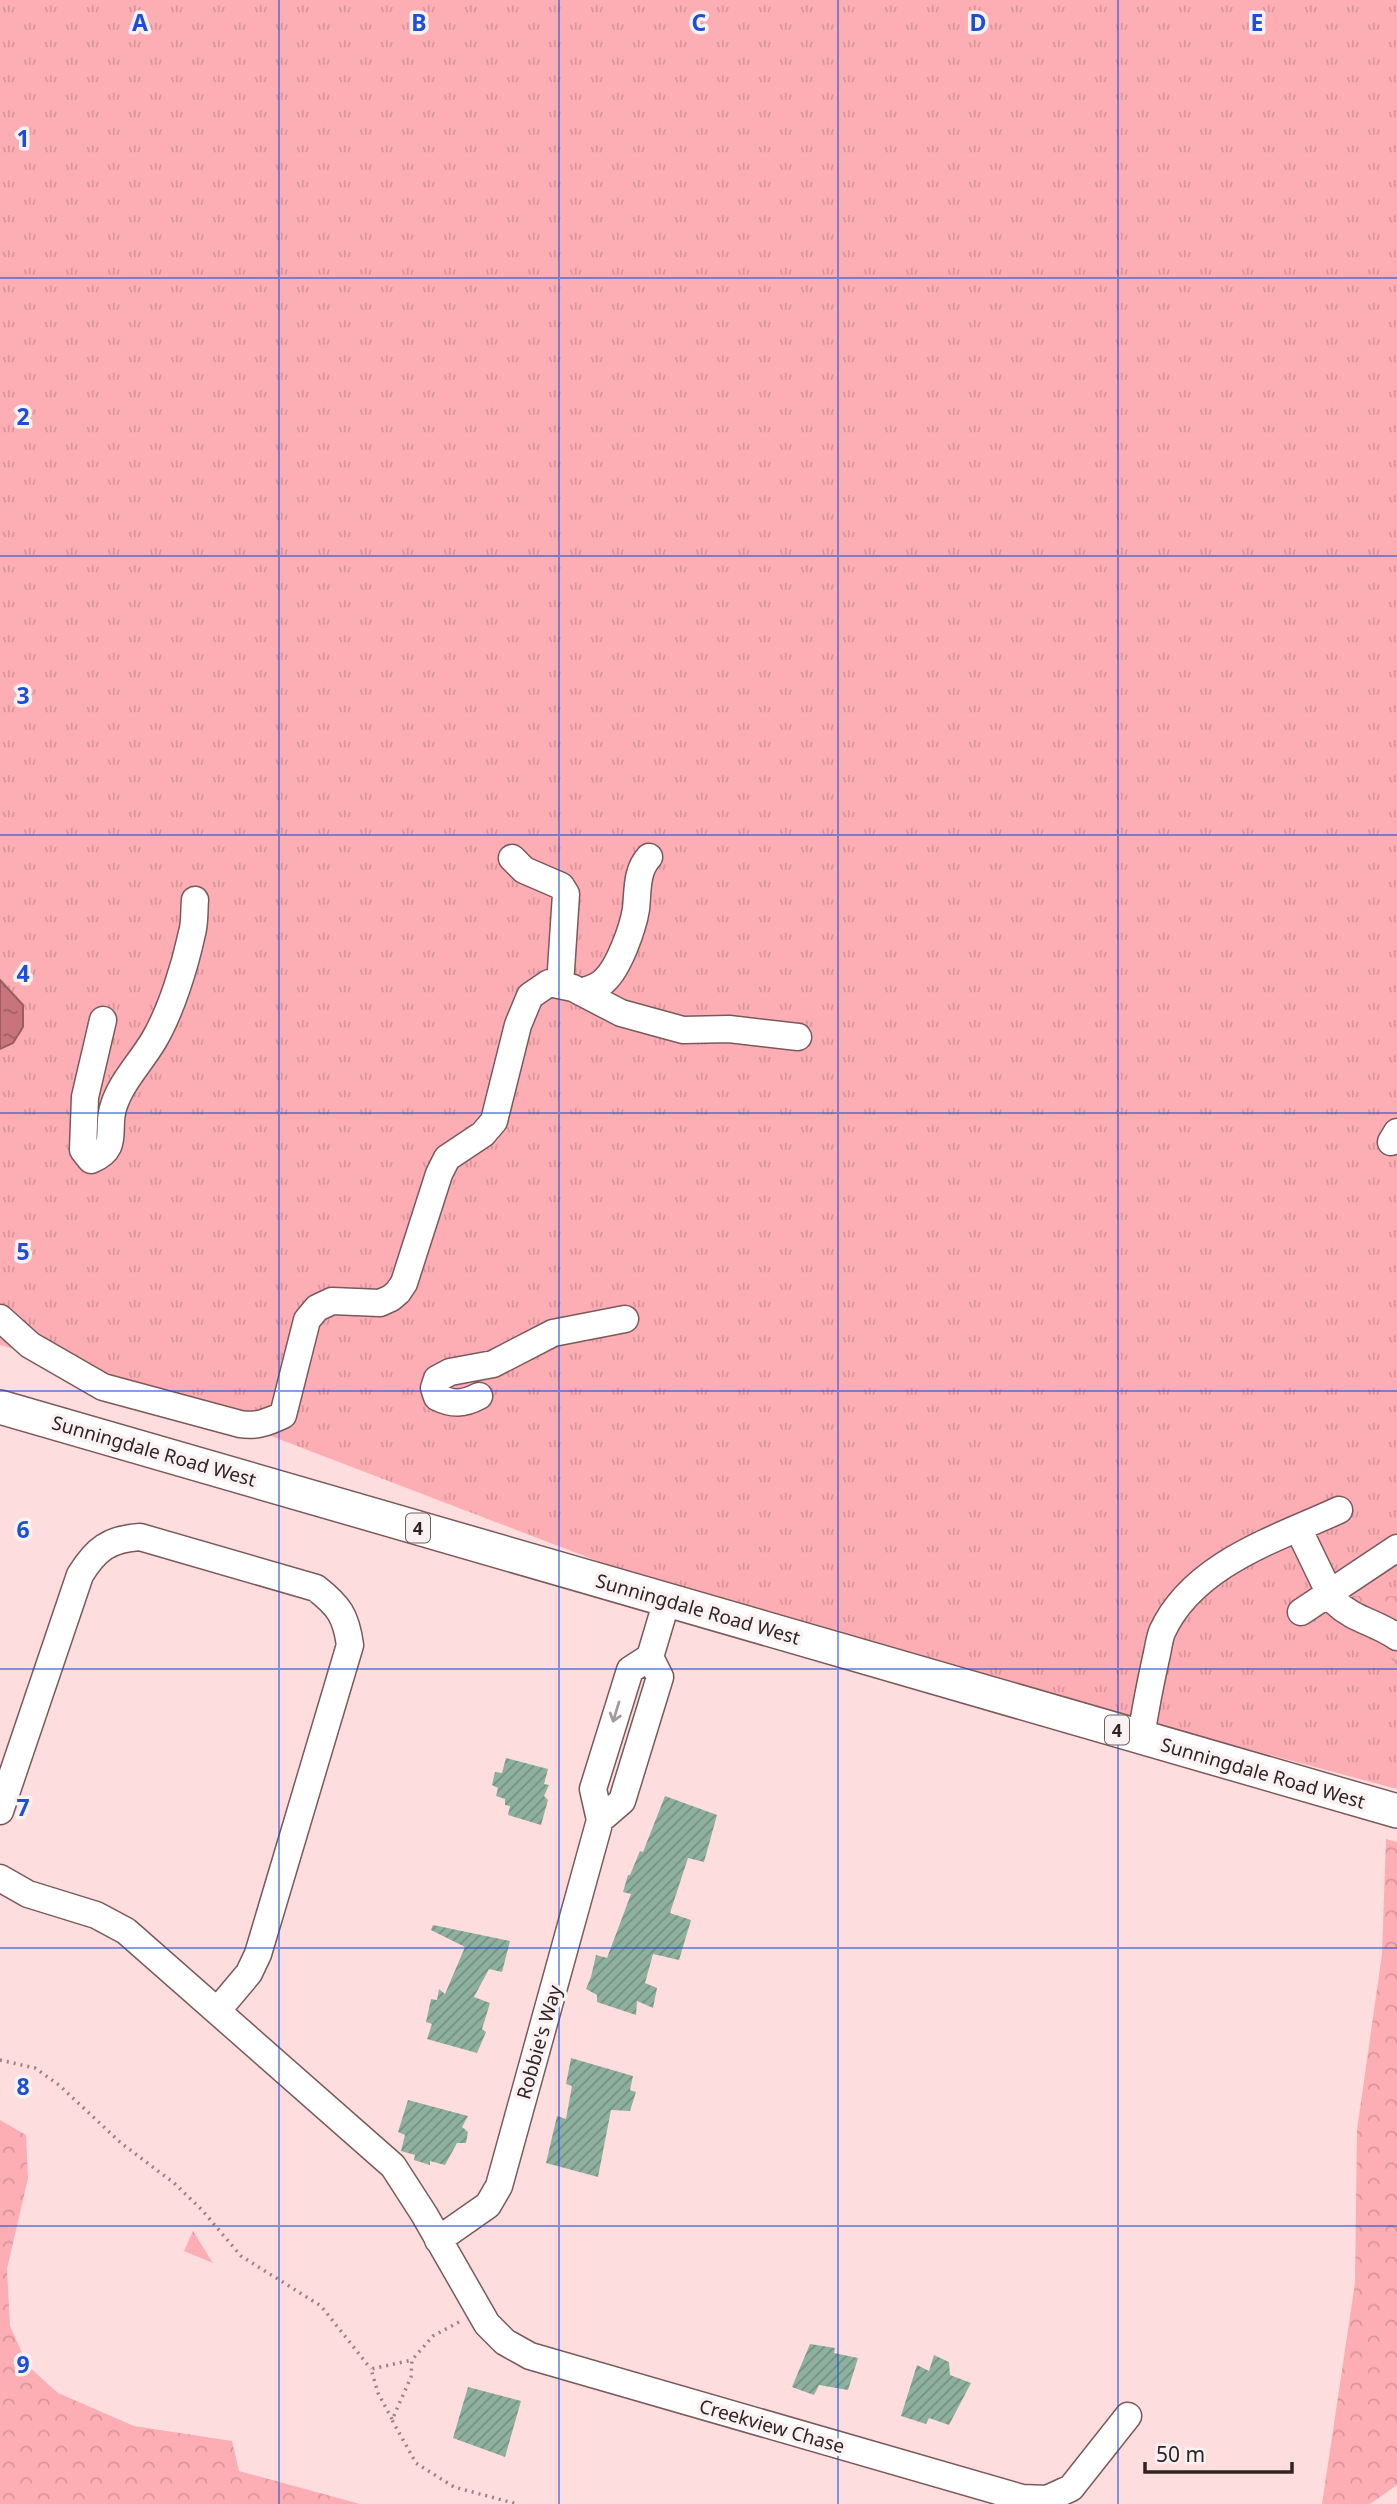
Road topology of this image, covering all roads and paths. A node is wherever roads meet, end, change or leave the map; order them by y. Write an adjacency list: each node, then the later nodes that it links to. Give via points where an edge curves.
1 (649, 857): 4 (street, via 640,874 635,913 607,979 598,986)
2 (512, 858): 4 (street, via 524,870 561,886 566,894)
3 (195, 900): 5 (street, via 193,931 155,1040 113,1106 109,1147 91,1160 83,1150 85,1097)
4 (571, 989): 6 (street, via 621,1013 683,1030 729,1029); 7 (street, via 549,983 530,996 518,1025 494,1121 447,1158 398,1292 380,1303 331,1301 317,1308 307,1321 283,1415 250,1426 103,1387 30,1345)
5 (103, 1020)
6 (797, 1037)
7 (0, 1318)
8 (625, 1319): 9 (street, via 553,1333 493,1364 450,1372 437,1379 434,1388 438,1396 457,1404)
9 (480, 1396)
10 (0, 1407): 14 (main road, Sunningdale Road West / 4)
11 (1339, 1510): 12 (street)
12 (1298, 1528): 16 (street, via 1330,1593 1358,1619); 17 (street, via 1248,1551 1184,1597 1161,1633)
13 (1397, 1548): 15 (street)
14 (667, 1600): 17 (main road, Sunningdale Road West / 4); 23 (street, Robbie's Way, via 650,1657 630,1670 593,1789 600,1820 499,2186 488,2205)
15 (1301, 1612)
16 (1397, 1637)
17 (1141, 1737): 19 (main road, Sunningdale Road West / 4)
18 (0, 1811): 21 (street, via 80,1575 104,1546 140,1536 316,1588 331,1600 342,1613 351,1645 258,1954 249,1973)
19 (1397, 1811)
20 (0, 1878): 21 (street, Creekview Chase, via 27,1894 96,1915 126,1931)
21 (218, 2010): 23 (street, Creekview Chase, via 393,2166)
22 (0, 2060): 26 (path, via 36,2068 60,2085 121,2143 174,2183 241,2256 321,2306)
23 (438, 2240): 24 (street, Creekview Chase)
24 (480, 2312): 25 (path, via 433,2336); 27 (street, Creekview Chase, via 505,2343 530,2356 1022,2498 1047,2499 1072,2488)
25 (412, 2360): 26 (path); 28 (path, via 411,2376)
26 (372, 2369): 28 (path)
27 (1128, 2416)
28 (392, 2420): 29 (path, via 416,2463 454,2487)
29 (517, 2504)

